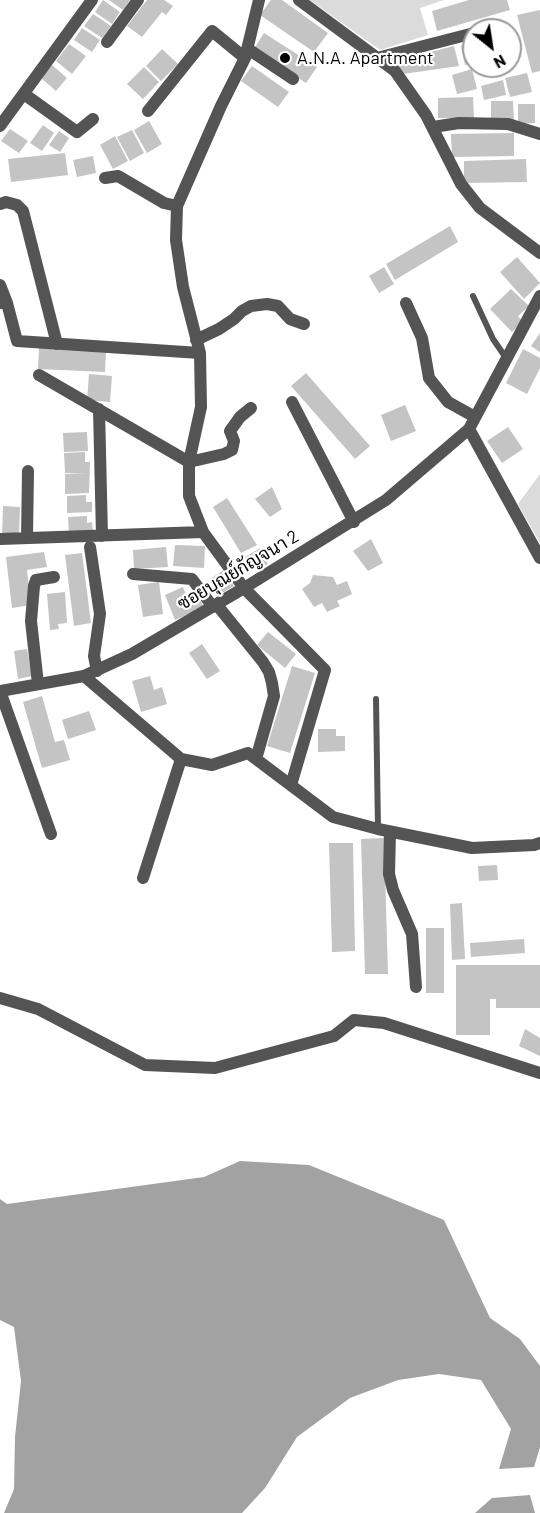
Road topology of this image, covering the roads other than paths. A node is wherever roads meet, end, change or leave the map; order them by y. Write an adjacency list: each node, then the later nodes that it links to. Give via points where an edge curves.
1 (92, 0): 10 (street)
2 (138, 0): 6 (street)
3 (259, 0): 7 (street)
4 (299, 0): 8 (street)
5 (462, 36): 8 (street)
6 (107, 42)
7 (246, 53): 9 (street); 11 (street, via 212,31); 18 (street)
8 (377, 58): 14 (street, via 395,72)
9 (293, 79)
10 (24, 94): 12 (street, via 74,131); 13 (street)
11 (148, 111)
12 (93, 119)
13 (0, 126)
14 (433, 127): 15 (street, via 508,124); 19 (street, via 461,184 480,208)
15 (540, 134)
16 (105, 178): 18 (street, via 118,176 164,203)
17 (0, 204): 28 (street, via 17,205 23,211)
18 (177, 206): 27 (street, via 176,240)
19 (540, 253)
20 (0, 285): 23 (street)
21 (473, 296): 30 (lane, via 493,339)
22 (540, 296): 25 (street)
23 (3, 303): 28 (street, via 17,341)
24 (406, 303): 35 (street, via 422,338 429,378 448,402)
25 (536, 313): 30 (street)
26 (304, 324): 27 (street, via 290,319 278,306 251,306)
27 (196, 340): 29 (street)
28 (57, 344): 29 (street)
29 (200, 353): 37 (street, via 201,407)
30 (507, 358): 35 (street)
31 (39, 375): 34 (street)
32 (292, 402): 39 (street)
33 (251, 408): 37 (street, via 230,431 232,450)
34 (99, 409): 37 (street); 41 (street)
35 (475, 417): 36 (street)
36 (469, 429): 39 (street, ซอยบุณย์กัญจนา 2, via 386,500); 45 (street)
37 (189, 462): 40 (street, via 189,496)
38 (28, 471): 42 (street)
39 (354, 522): 48 (street, ซอยบุณย์กัญจนา 2)
40 (203, 532): 41 (street); 48 (street)
41 (102, 536): 42 (street)
42 (27, 538): 43 (street)
43 (0, 539)
44 (90, 547): 50 (street, via 100,614 94,656)
45 (540, 558)
46 (133, 574): 49 (street, via 192,579)
47 (54, 577): 52 (street, via 36,580 34,586 32,621)
48 (244, 588): 49 (street, ซอยบุณย์กัญจนา 2); 57 (street, via 325,670)
49 (215, 606): 50 (street, ซอยบุณย์กัญจนา 2); 56 (street, via 263,662 273,682 274,696)
50 (97, 671): 51 (street, ซอยบุณย์กัญจนา 2)
51 (84, 676): 52 (street, ซอยบุณย์กัญจนา 2); 55 (street)
52 (38, 684): 53 (street, ซอยบุณย์กัญจนา 2)
53 (0, 691): 59 (street)
54 (376, 699): 58 (lane)
55 (181, 759): 56 (street, via 213,765 248,753); 61 (street)
56 (256, 759): 57 (street)
57 (291, 785): 58 (street, via 333,817)
58 (384, 831): 60 (street, via 472,848); 62 (street, via 393,890 412,934)
59 (51, 834)
60 (540, 843)
61 (143, 878)
62 (416, 987)
63 (0, 998): 64 (street, via 38,1009 145,1065 215,1068 334,1035 354,1020 384,1023)
64 (540, 1073)

